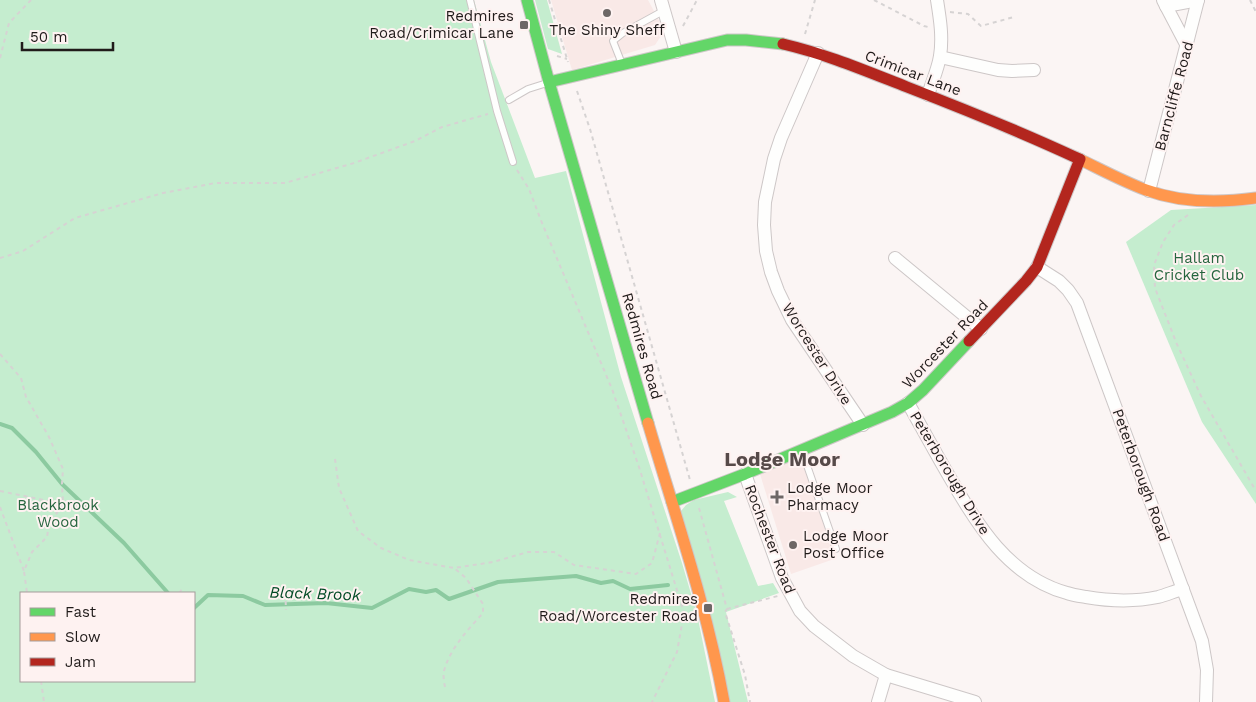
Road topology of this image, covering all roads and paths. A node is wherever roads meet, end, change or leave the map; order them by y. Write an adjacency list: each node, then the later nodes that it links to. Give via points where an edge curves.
1 (31, 0): 21 (path, via 9,23)
2 (470, 0): 28 (lane)
3 (527, 0): 25 (street, Redmires Road)
4 (549, 0): 24 (path)
5 (697, 0): 17 (path)
6 (815, 0): 18 (path)
7 (874, 0): 15 (path, via 924,26)
8 (1198, 0): 11 (street); 16 (street, Barncliffe Road)
9 (1250, 0): 13 (path)
10 (664, 3): 17 (street); 22 (lane, via 613,41)
11 (1165, 3): 16 (street)
12 (938, 6): 14 (path, via 968,14 981,26); 15 (street)
13 (1256, 12)
14 (1014, 17)
15 (941, 29): 20 (street)
16 (1187, 46): 31 (street, Barncliffe Road)
17 (675, 47): 18 (street, Crimicar Lane, via 740,39); 22 (street, Crimicar Lane)
18 (801, 48): 19 (street, Crimicar Lane)
19 (818, 53): 26 (street, Crimicar Lane); 40 (street, Worcester Drive, via 774,159 765,202 766,251 778,291 792,320)
20 (940, 57): 23 (street, via 998,70); 26 (street)
21 (0, 58)
22 (622, 65): 24 (street, Crimicar Lane)
23 (1034, 70)
24 (572, 78): 25 (street, Crimicar Lane); 46 (path, via 590,129)
25 (550, 82): 27 (lane); 47 (street, Redmires Road)
26 (928, 95): 29 (street, Crimicar Lane)
27 (509, 100)
28 (497, 111): 30 (lane); 34 (path, via 442,127 415,141 354,163 285,183 215,183 75,218 23,251)
29 (1080, 159): 31 (street, Crimicar Lane); 36 (street, Worcester Road)
30 (513, 162): 50 (path, via 530,189 612,389)
31 (1149, 191): 32 (street, Crimicar Lane, via 1207,201)
32 (1256, 198)
33 (1190, 213): 45 (path, via 1174,225 1163,242 1154,265 1155,288 1201,396)
34 (0, 258)
35 (895, 258): 37 (street)
36 (1036, 267): 37 (street, Worcester Road); 56 (street, Peterborough Road, via 1064,286 1077,303)
37 (981, 329): 39 (street, Worcester Road)
38 (0, 354): 48 (path, via 21,378 26,397 63,469)
39 (908, 404): 40 (street, Worcester Road); 56 (street, Peterborough Drive, via 986,536 1023,571 1067,593 1096,599 1130,601)
40 (863, 425): 41 (street, Worcester Road)
41 (802, 450): 43 (street, Worcester Road); 51 (lane)
42 (335, 459): 52 (path, via 339,488 358,531 381,548 409,560)
43 (745, 474): 46 (street, Worcester Road); 59 (street, Rochester Road)
44 (0, 491): 48 (path)
45 (1256, 492)
46 (694, 494): 47 (street, Worcester Road); 60 (path)
47 (672, 502): 67 (street, Redmires Road, via 714,648)
48 (63, 504): 53 (path, via 48,524 47,537 32,552)
49 (0, 507): 53 (path)
50 (660, 533): 52 (path, via 652,563 636,574 574,565 554,552 528,552); 66 (path, via 684,613 677,652)
51 (836, 549)
52 (454, 568): 64 (path, via 466,578 483,604 483,613 451,651 444,673)
53 (24, 571): 57 (path)
54 (285, 585): 61 (path)
55 (183, 588): 58 (path)
56 (1183, 589): 71 (street, Peterborough Road, via 1202,641)
57 (27, 592)
58 (180, 592)
59 (789, 593): 60 (path); 62 (street, Rochester Road, via 814,626 853,656)
60 (727, 609): 68 (path)
61 (286, 610)
62 (886, 675): 69 (street); 70 (street, Rochester Road)
63 (41, 682): 65 (path)
64 (445, 687)
65 (44, 702)
66 (652, 702)
67 (724, 702)
68 (750, 702)
69 (878, 702)
70 (975, 702)
71 (1206, 702)

